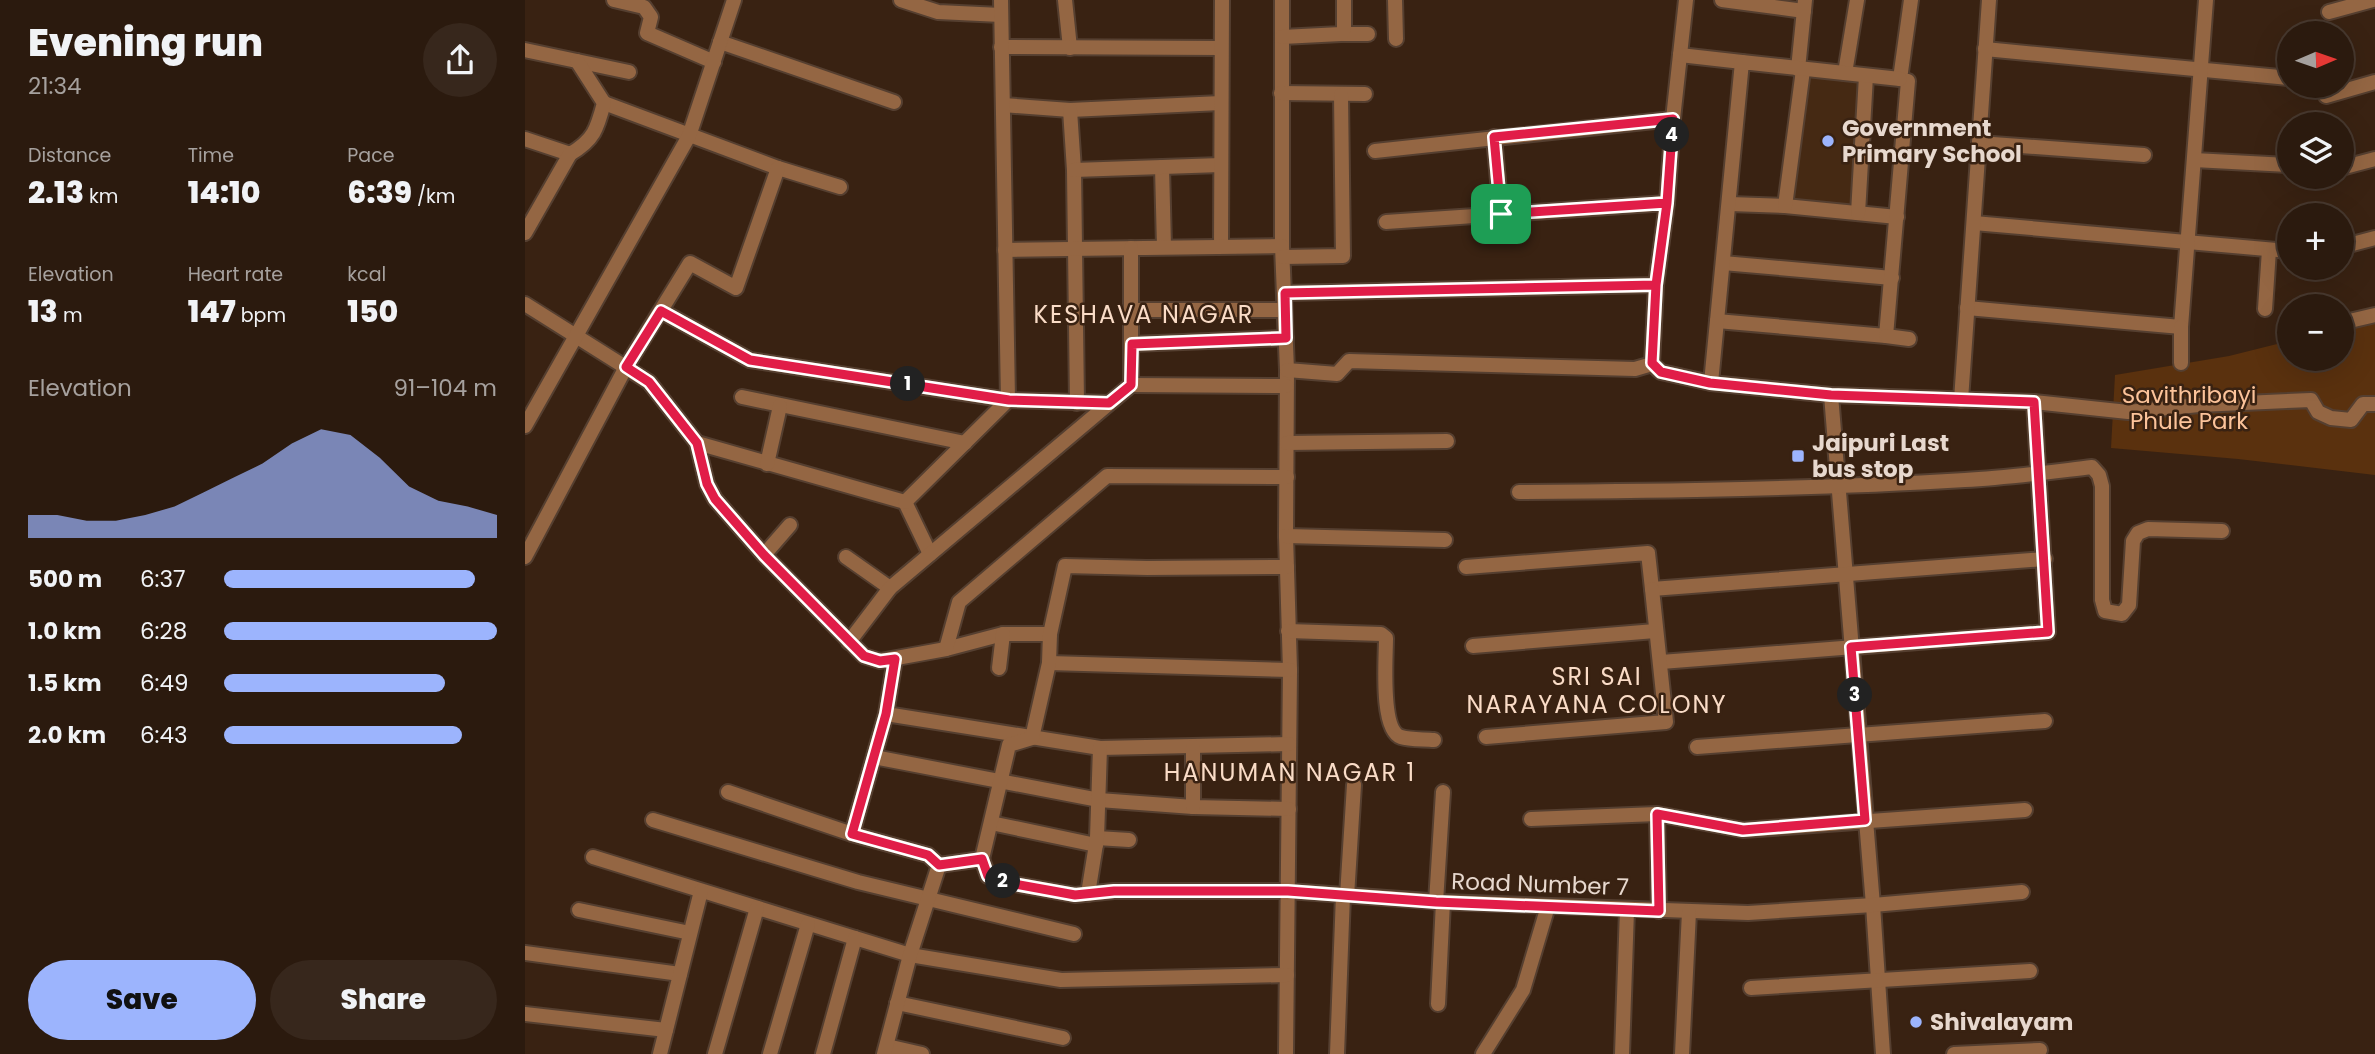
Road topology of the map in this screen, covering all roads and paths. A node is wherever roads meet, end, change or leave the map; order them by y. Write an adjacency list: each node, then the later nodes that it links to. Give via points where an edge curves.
1 (614, 0): 32 (street, via 644,7 651,17 647,33)
2 (734, 0): 24 (street)
3 (901, 0): 18 (street, via 938,12)
4 (1065, 0): 26 (street)
5 (1222, 0): 27 (street)
6 (1282, 0): 22 (street)
7 (1343, 0): 20 (street)
8 (1395, 0): 23 (street)
9 (1686, 0): 30 (street)
10 (1722, 0): 16 (street)
11 (1857, 0): 37 (street)
12 (1912, 0): 40 (street)
13 (1989, 0): 28 (street)
14 (2206, 0): 35 (street)
15 (2373, 0): 19 (street)
16 (1749, 2): 17 (street)
17 (1805, 5): 34 (street)
18 (1001, 7): 25 (street)
19 (2329, 12)
20 (1342, 34): 21 (street); 22 (street)
21 (1368, 34)
22 (1282, 37): 43 (street)
23 (1397, 39)
24 (720, 42): 32 (street); 46 (street)
25 (1002, 47): 26 (street); 49 (street)
26 (1070, 48): 27 (street)
27 (1221, 48): 48 (street)
28 (1985, 49): 35 (street); 55 (street)
29 (525, 50): 31 (street)
30 (1680, 55): 33 (street); 51 (street)
31 (577, 61): 36 (street); 47 (street)
32 (714, 61): 52 (street)
33 (1742, 62): 34 (street); 69 (street)
34 (1800, 69): 37 (street); 70 (street)
35 (2199, 70): 39 (street); 60 (street)
36 (629, 72)
37 (1845, 74): 38 (street)
38 (1867, 76): 40 (street); 71 (street)
39 (2277, 77)
40 (1901, 79): 73 (street, via 1908,81)
41 (2375, 82): 42 (street)
42 (2354, 88)
43 (1281, 93): 44 (street); 87 (street)
44 (1341, 94): 45 (street); 87 (street, via 1343,257)
45 (1365, 94)
46 (894, 102)
47 (604, 103): 52 (street); 57 (street, via 595,133)
48 (1221, 103): 50 (street); 62 (street)
49 (1003, 104): 50 (street); 84 (street)
50 (1070, 110): 66 (street)
51 (1673, 119): 53 (street); 68 (street)
52 (689, 136): 65 (street); 103 (street)
53 (1494, 137): 56 (street); 72 (street)
54 (525, 139): 57 (street)
55 (1979, 143): 58 (street); 75 (street)
56 (1375, 151)
57 (570, 154): 76 (street)
58 (2144, 155)
59 (2375, 159): 63 (street)
60 (2195, 160): 61 (street); 78 (street)
61 (2277, 164)
62 (1221, 165): 64 (street); 80 (street)
63 (2354, 165)
64 (1163, 167): 66 (street); 81 (street)
65 (778, 168): 67 (street); 97 (street, via 736,288 690,263)
66 (1074, 170): 83 (street)
67 (840, 187)
68 (1667, 203): 72 (street); 90 (street)
69 (1730, 204): 70 (street); 88 (street)
70 (1785, 206): 71 (street)
71 (1858, 213): 73 (street)
72 (1501, 214): 74 (street)
73 (1897, 217): 89 (street)
74 (1386, 222)
75 (1974, 223): 78 (street); 93 (street)
76 (525, 233)
77 (2375, 238): 79 (street)
78 (2187, 242): 85 (street); 101 (street)
79 (2354, 244)
80 (1221, 246): 81 (street); 87 (street)
81 (1164, 247): 82 (street)
82 (1131, 248): 83 (street); 95 (street)
83 (1073, 249): 84 (street); 119 (street)
84 (1005, 250): 116 (street)
85 (2269, 250): 86 (street); 94 (street)
86 (2277, 250)
87 (1283, 251): 91 (street)
88 (1723, 263): 89 (street); 100 (street)
89 (1892, 278): 102 (street)
90 (1656, 285): 91 (street); 107 (street)
91 (1285, 293): 96 (street)
92 (525, 304): 103 (street)
93 (1967, 308): 101 (street); 117 (street)
94 (2265, 309)
95 (1132, 310): 96 (street); 106 (street)
96 (1284, 310): 104 (street)
97 (661, 311): 109 (street); 116 (street, via 750,360)
98 (2375, 315): 99 (street)
99 (2354, 320)
100 (1717, 321): 102 (street); 111 (street)
101 (2181, 327): 108 (street)
102 (1885, 336): 105 (street)
103 (576, 338): 109 (street); 123 (street)
104 (1286, 338): 106 (street); 110 (street)
105 (1909, 339)
106 (1132, 344): 112 (street)
107 (1652, 363): 110 (street, via 1635,369 1349,361 1337,374); 111 (street, via 1661,372)
108 (2181, 363)
109 (626, 367): 125 (street, via 649,382); 140 (street)
110 (1287, 370): 113 (street)
111 (1710, 383): 114 (street)
112 (1131, 385): 113 (street); 120 (street)
113 (1286, 386): 127 (street)
114 (1831, 395): 117 (street); 131 (street)
115 (742, 397): 122 (street)
116 (1009, 400): 119 (street); 126 (street)
117 (1961, 400): 118 (street)
118 (2034, 402): 121 (street, via 2128,412 2311,400 2318,412 2343,420 2351,420 2363,404); 129 (street)
119 (1077, 403): 120 (street)
120 (1109, 403): 138 (street)
121 (2375, 404)
122 (780, 406): 126 (street); 128 (street)
123 (525, 426)
124 (1447, 441): 127 (street)
125 (697, 443): 128 (street); 139 (street, via 715,499)
126 (965, 443): 133 (street)
127 (1287, 443): 130 (street)
128 (767, 464): 133 (street)
129 (2040, 473): 131 (street); 135 (street, via 2092,467 2099,475 2105,611 2122,614 2129,605 2133,541 2138,533 2148,529); 142 (street)
130 (1287, 477): 136 (street); 155 (street, via 1107,476 960,602)
131 (1839, 486): 132 (street); 145 (street)
132 (1519, 492)
133 (905, 502): 138 (street)
134 (790, 525): 139 (street)
135 (2222, 531)
136 (1286, 536): 137 (street); 144 (street)
137 (1445, 540)
138 (930, 554): 146 (street)
139 (764, 555): 152 (street)
140 (525, 557)
141 (846, 557): 146 (street)
142 (2045, 559): 145 (street); 154 (street, via 2048,632)
143 (1466, 566): 147 (street, via 1648,552)
144 (1287, 567): 148 (street); 151 (street, via 1065,566)
145 (1845, 573): 147 (street); 154 (street)
146 (890, 588): 152 (street)
147 (1651, 589): 149 (street)
148 (1288, 631): 160 (street); 166 (street, via 1381,634 1386,638 1387,719 1392,731 1401,737)
149 (1655, 631): 153 (street); 157 (street)
150 (1003, 634): 151 (street); 155 (street); 159 (street)
151 (1050, 634): 158 (street)
152 (849, 642): 156 (street, via 864,656)
153 (1473, 646)
154 (1851, 647): 157 (street); 163 (street)
155 (946, 649): 156 (street)
156 (895, 659): 161 (street)
157 (1661, 662): 164 (street, via 1666,722)
158 (1049, 663): 160 (street); 165 (street)
159 (999, 668)
160 (1290, 670): 167 (street)
161 (886, 714): 165 (street); 171 (street)
162 (2045, 722): 163 (street)
163 (1859, 735): 169 (street); 183 (street)
164 (1486, 737)
165 (1032, 738): 170 (street); 172 (street, via 1009,745)
166 (1434, 740)
167 (1289, 744): 168 (street); 178 (street)
168 (1193, 747): 170 (street); 177 (street)
169 (1697, 747)
170 (1100, 748): 176 (street)
171 (874, 757): 172 (street); 185 (street)
172 (1000, 781): 176 (street); 184 (street)
173 (1354, 785): 195 (street)
174 (728, 792): 185 (street)
175 (1443, 792): 197 (street)
176 (1099, 800): 177 (street); 187 (street)
177 (1192, 807): 178 (street)
178 (1289, 809): 192 (street)
179 (2025, 810): 183 (street)
180 (1657, 814): 181 (street); 183 (street, via 1743,830); 203 (street)
181 (1531, 819)
182 (653, 820): 196 (street)
183 (1865, 820): 198 (street)
184 (991, 823): 187 (street); 189 (street)
185 (852, 834): 190 (street, via 928,855)
186 (1129, 840): 187 (street)
187 (1096, 842): 194 (street)
188 (593, 857): 191 (street)
189 (982, 859): 190 (street); 194 (street, Road Number 7, via 988,876 1009,883)
190 (939, 865): 196 (street)
191 (701, 891): 200 (street); 206 (street)
192 (1288, 891): 194 (street, Road Number 7); 195 (street, Road Number 7); 213 (street)
193 (2022, 892): 198 (street, Road Number 7)
194 (1088, 894)
195 (1345, 896): 197 (street, Road Number 7); 229 (street)
196 (926, 899): 207 (street); 210 (street)
197 (1440, 902): 199 (street, Road Number 7); 217 (street)
198 (1874, 905): 204 (street, Road Number 7); 214 (street)
199 (1548, 906): 202 (street, Road Number 7); 230 (street, via 1523,990)
200 (757, 908): 205 (street); 224 (street)
201 (579, 910): 206 (street)
202 (1627, 910): 203 (street, Road Number 7); 231 (street)
203 (1659, 911): 204 (street, Road Number 7)
204 (1689, 912): 232 (street)
205 (808, 924): 208 (street); 225 (street)
206 (690, 933): 212 (street)
207 (1074, 934)
208 (855, 939): 210 (street); 226 (street)
209 (525, 953): 212 (street)
210 (910, 955): 213 (street, via 1061,980); 216 (street)
211 (2030, 971): 214 (street)
212 (680, 975): 219 (street)
213 (1287, 975): 228 (street)
214 (1878, 981): 215 (street); 233 (street)
215 (1751, 988)
216 (897, 1003): 220 (street); 221 (street)
217 (1438, 1004)
218 (525, 1014): 219 (street)
219 (666, 1030): 223 (street)
220 (1063, 1038)
221 (885, 1050): 227 (street)
222 (2041, 1050): 234 (street)
223 (660, 1054)
224 (715, 1054)
225 (770, 1054)
226 (823, 1054)
227 (922, 1054)
228 (1286, 1054)
229 (1337, 1054)
230 (1483, 1054)
231 (1622, 1054)
232 (1682, 1054)
233 (1883, 1054)
234 (1954, 1054)

